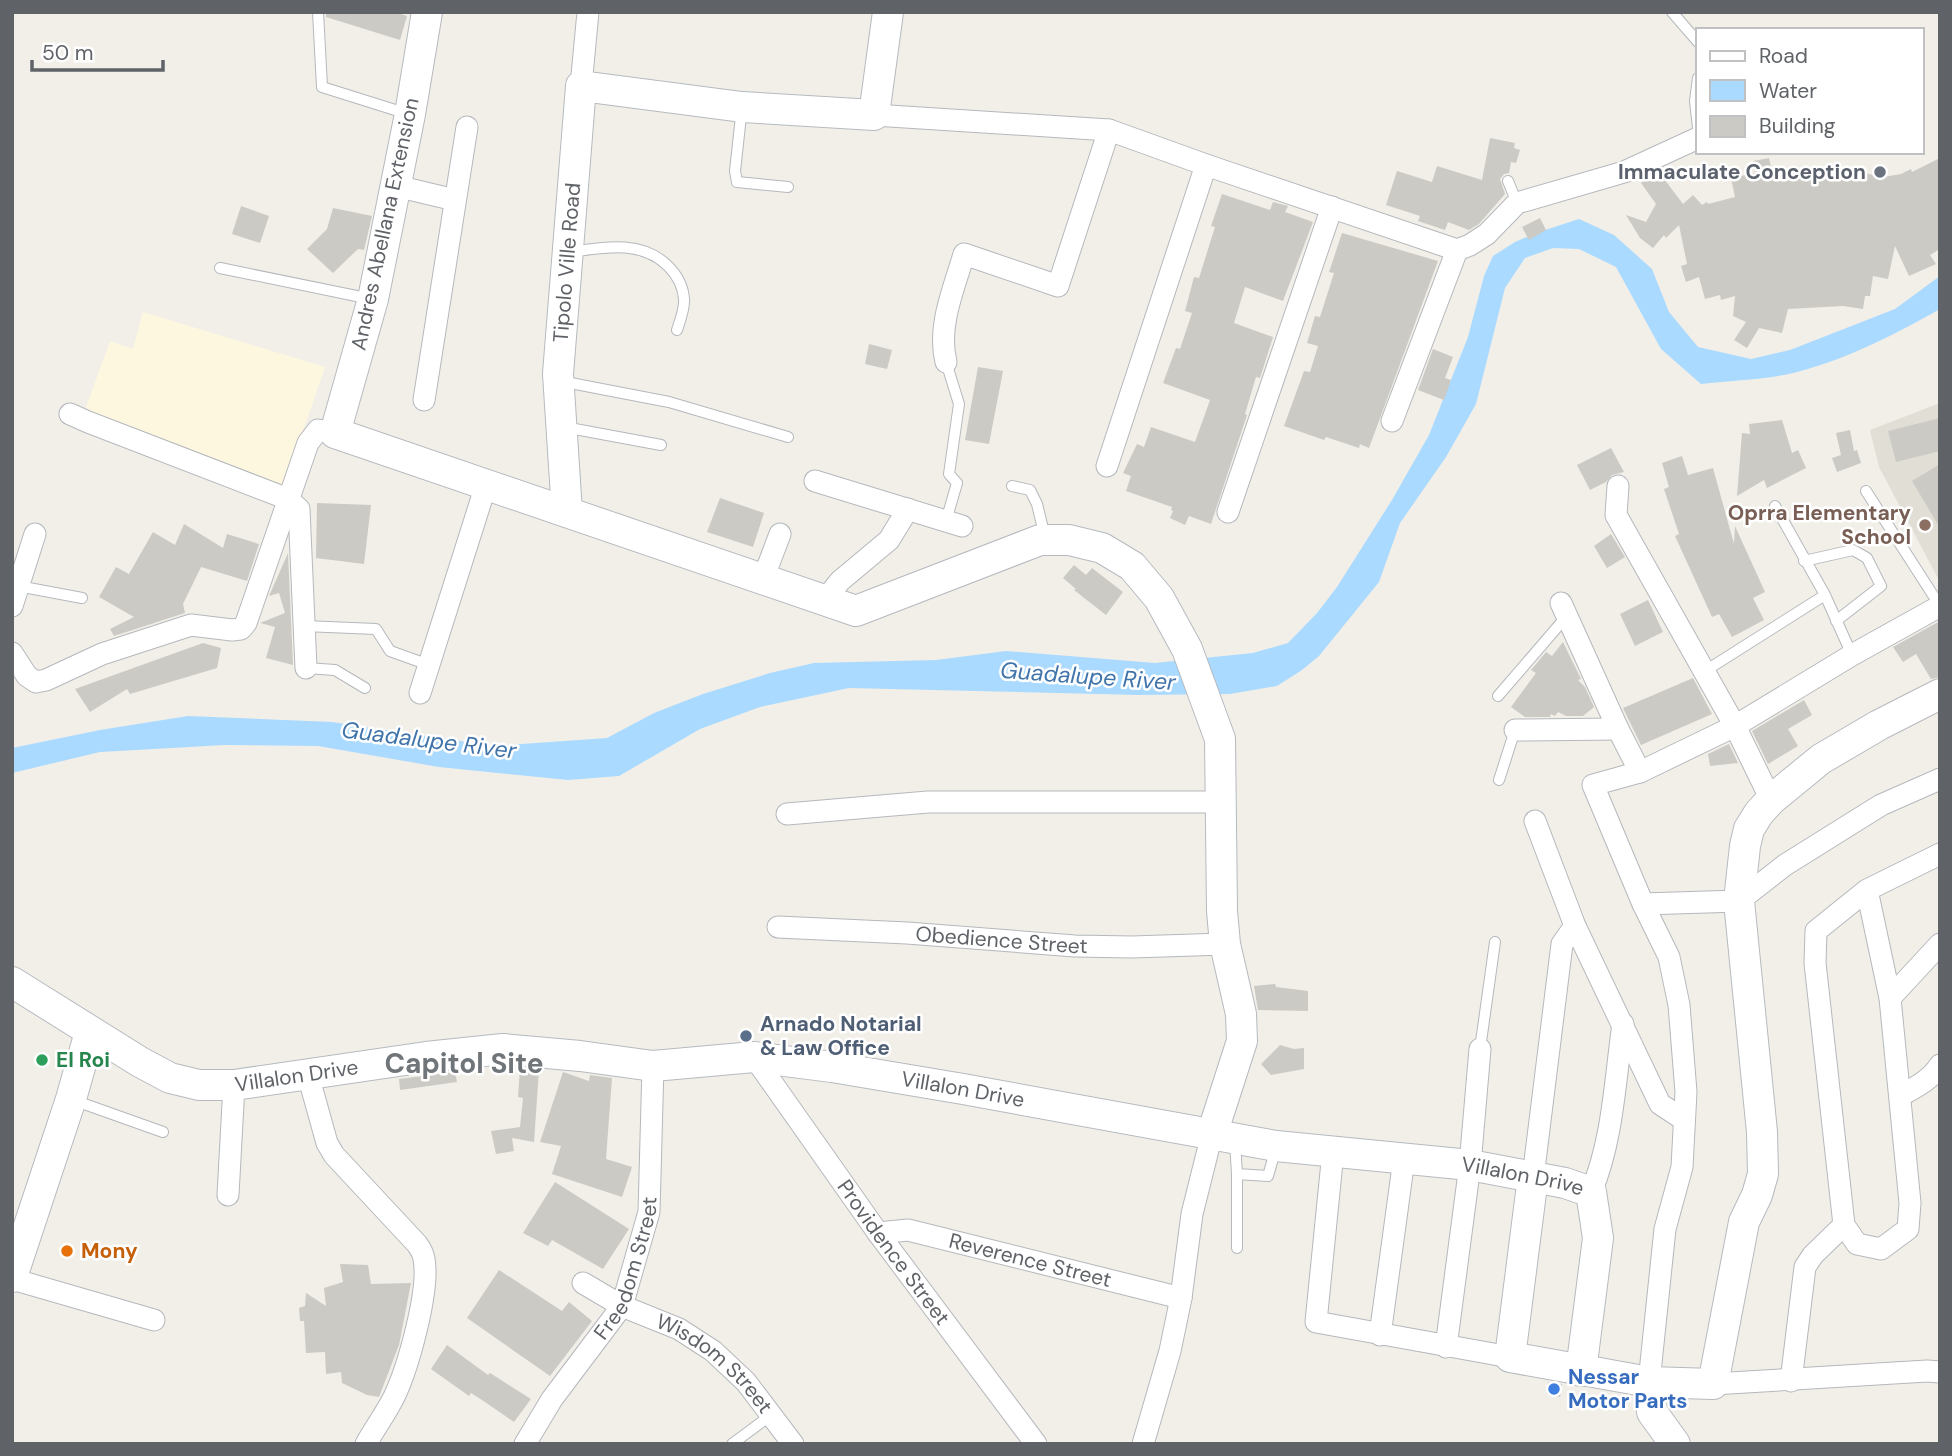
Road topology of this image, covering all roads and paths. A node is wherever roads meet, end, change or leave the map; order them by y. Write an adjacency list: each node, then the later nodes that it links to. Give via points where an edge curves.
1 (318, 12): 9 (lane, via 322,87)
2 (427, 12): 9 (street, Andres Abellana Extension)
3 (588, 12): 7 (street, Tipolo Ville Road)
4 (888, 12): 10 (street)
5 (1672, 12): 6 (lane)
6 (1696, 40)
7 (581, 86): 8 (street); 22 (street, Tipolo Ville Road)
8 (741, 107): 10 (street); 17 (lane, via 737,182)
9 (410, 114): 16 (street, Andres Abellana Extension)
10 (874, 115): 12 (street)
11 (467, 127): 18 (street)
12 (1109, 130): 14 (street); 26 (street, via 1058,286 964,254 943,331)
13 (1696, 139): 19 (street, via 1624,172)
14 (1206, 165): 20 (street); 35 (street)
15 (1508, 181): 19 (lane)
16 (396, 186): 18 (street); 24 (street, Andres Abellana Extension)
17 (788, 187)
18 (455, 200): 28 (street)
19 (1517, 203): 21 (street, via 1487,233)
20 (1332, 207): 21 (street); 45 (street)
21 (1457, 250): 30 (street)
22 (568, 253): 25 (lane, via 613,246 649,251 659,257 679,277 685,300); 27 (street, Tipolo Ville Road)
23 (220, 268): 24 (lane)
24 (373, 299): 32 (street, Andres Abellana Extension)
25 (677, 330)
26 (946, 362): 46 (lane, via 959,404 949,474 957,483)
27 (558, 381): 31 (street, Tipolo Ville Road); 33 (lane, via 669,402)
28 (424, 400)
29 (70, 414): 41 (street)
30 (1392, 421)
31 (563, 427): 34 (lane); 44 (street, Tipolo Ville Road)
32 (335, 433): 37 (street); 41 (street, via 318,430 308,443)
33 (789, 437)
34 (661, 445)
35 (1107, 466)
36 (815, 481): 43 (street)
37 (486, 485): 44 (street); 62 (street)
38 (1012, 486): 49 (lane, via 1030,490)
39 (1618, 486): 64 (street, via 1616,515)
40 (1866, 491): 56 (lane)
41 (288, 499): 59 (street, via 299,509); 60 (street, via 241,629 191,625 36,682)
42 (1775, 506): 50 (lane)
43 (908, 509): 46 (street); 55 (street, via 889,540)
44 (567, 512): 51 (street)
45 (1228, 512)
46 (954, 523)
47 (35, 534): 53 (street)
48 (780, 534): 51 (street)
49 (1046, 540): 55 (street, via 856,611); 76 (street, via 1102,548 1132,566 1159,598 1186,649 1220,739)
50 (1804, 561): 52 (lane); 58 (lane, via 1853,550 1867,558 1881,586)
51 (763, 579): 55 (street)
52 (1825, 595): 58 (lane); 64 (lane)
53 (15, 596): 54 (lane)
54 (82, 598)
55 (824, 601)
56 (1940, 606): 61 (street)
57 (1563, 610): 68 (lane); 70 (street)
58 (1836, 621): 61 (lane)
59 (304, 626): 62 (lane, via 376,629 390,651); 63 (street)
60 (12, 653)
61 (1852, 655): 69 (street)
62 (429, 665): 66 (street)
63 (306, 668): 65 (lane, via 335,670)
64 (1705, 671): 69 (street)
65 (365, 688)
66 (420, 693)
67 (1940, 694): 75 (street, via 1821,759)
68 (1498, 696)
69 (1735, 726): 72 (street); 75 (street)
70 (1618, 729): 71 (street); 72 (street)
71 (1515, 730): 74 (lane)
72 (1640, 772): 82 (street, via 1593,785)
73 (1940, 779): 81 (street, via 1881,805)
74 (1499, 780)
75 (1770, 800): 81 (street, via 1749,829)
76 (1220, 802): 77 (street, via 928,802); 86 (street)
77 (787, 814)
78 (1535, 821): 83 (street)
79 (1940, 855): 80 (street)
80 (1867, 890): 89 (street); 111 (street, via 1816,931 1815,963)
81 (1739, 901): 82 (street); 126 (street, via 1763,1174 1744,1222)
82 (1643, 904): 100 (street, via 1669,957 1679,1005 1686,1092)
83 (1575, 926): 90 (street); 108 (street, via 1562,944)
84 (778, 927): 86 (street, Obedience Street, via 1074,946)
85 (1495, 942): 92 (lane)
86 (1225, 944): 102 (street, via 1241,1013 1242,1041)
87 (1940, 944): 89 (street)
88 (12, 982): 91 (street, Villalon Drive)
89 (1890, 998): 98 (street)
90 (1623, 1024): 100 (street, via 1660,1104); 109 (street, via 1606,1144)
91 (90, 1032): 97 (street, Villalon Drive, via 170,1078 199,1085); 99 (street)
92 (1480, 1049): 106 (street)
93 (754, 1058): 94 (street, Villalon Drive); 102 (street, Villalon Drive, via 832,1067); 112 (street, Providence Street)
94 (653, 1066): 96 (street, Villalon Drive, via 503,1049); 117 (street, Freedom Street, via 649,1212)
95 (1938, 1070): 98 (street)
96 (308, 1075): 97 (street, Villalon Drive); 128 (street, via 334,1155 424,1257 419,1320 407,1359 395,1396)
97 (234, 1085): 110 (street)
98 (1900, 1096): 111 (street, via 1910,1203 1908,1229 1881,1249 1857,1244)
99 (71, 1099): 101 (lane); 114 (street)
100 (1683, 1119): 125 (street, via 1682,1167 1665,1229)
101 (163, 1132)
102 (1223, 1137): 103 (street, Villalon Drive); 107 (lane); 116 (street, via 1192,1214)
103 (1276, 1146): 104 (street, Villalon Drive); 107 (lane, via 1268,1175)
104 (1333, 1152): 105 (street, Villalon Drive); 119 (street, via 1316,1322)
105 (1404, 1159): 106 (street, Villalon Drive); 119 (street)
106 (1470, 1165): 108 (street, Villalon Drive); 120 (street)
107 (1237, 1174): 113 (lane)
108 (1533, 1178): 109 (street, Villalon Drive); 121 (street)
109 (1591, 1192): 122 (street, Villalon Drive, via 1598,1238)
110 (228, 1195)
111 (1844, 1225): 124 (street, via 1805,1268)
112 (878, 1233): 116 (street, Reverence Street, via 908,1230); 132 (street, Providence Street)
113 (1237, 1248)
114 (12, 1278): 118 (street)
115 (583, 1283): 117 (street, Wisdom Street)
116 (1181, 1298): 133 (street)
117 (622, 1306): 127 (street, Wisdom Street, via 679,1329 713,1351 746,1382); 129 (street, Freedom Street, via 552,1399)
118 (154, 1320)
119 (1380, 1335): 120 (street)
120 (1446, 1347): 121 (street)
121 (1510, 1357): 122 (street)
122 (1581, 1371): 125 (street)
123 (1940, 1372): 124 (street)
124 (1791, 1381): 126 (street)
125 (1649, 1382): 126 (street); 134 (street, via 1652,1412)
126 (1713, 1384)
127 (771, 1415): 130 (lane); 131 (street, Wisdom Street)
128 (366, 1444)
129 (525, 1444)
130 (732, 1444)
131 (793, 1444)
132 (1036, 1444)
133 (1143, 1444)
134 (1675, 1444)

